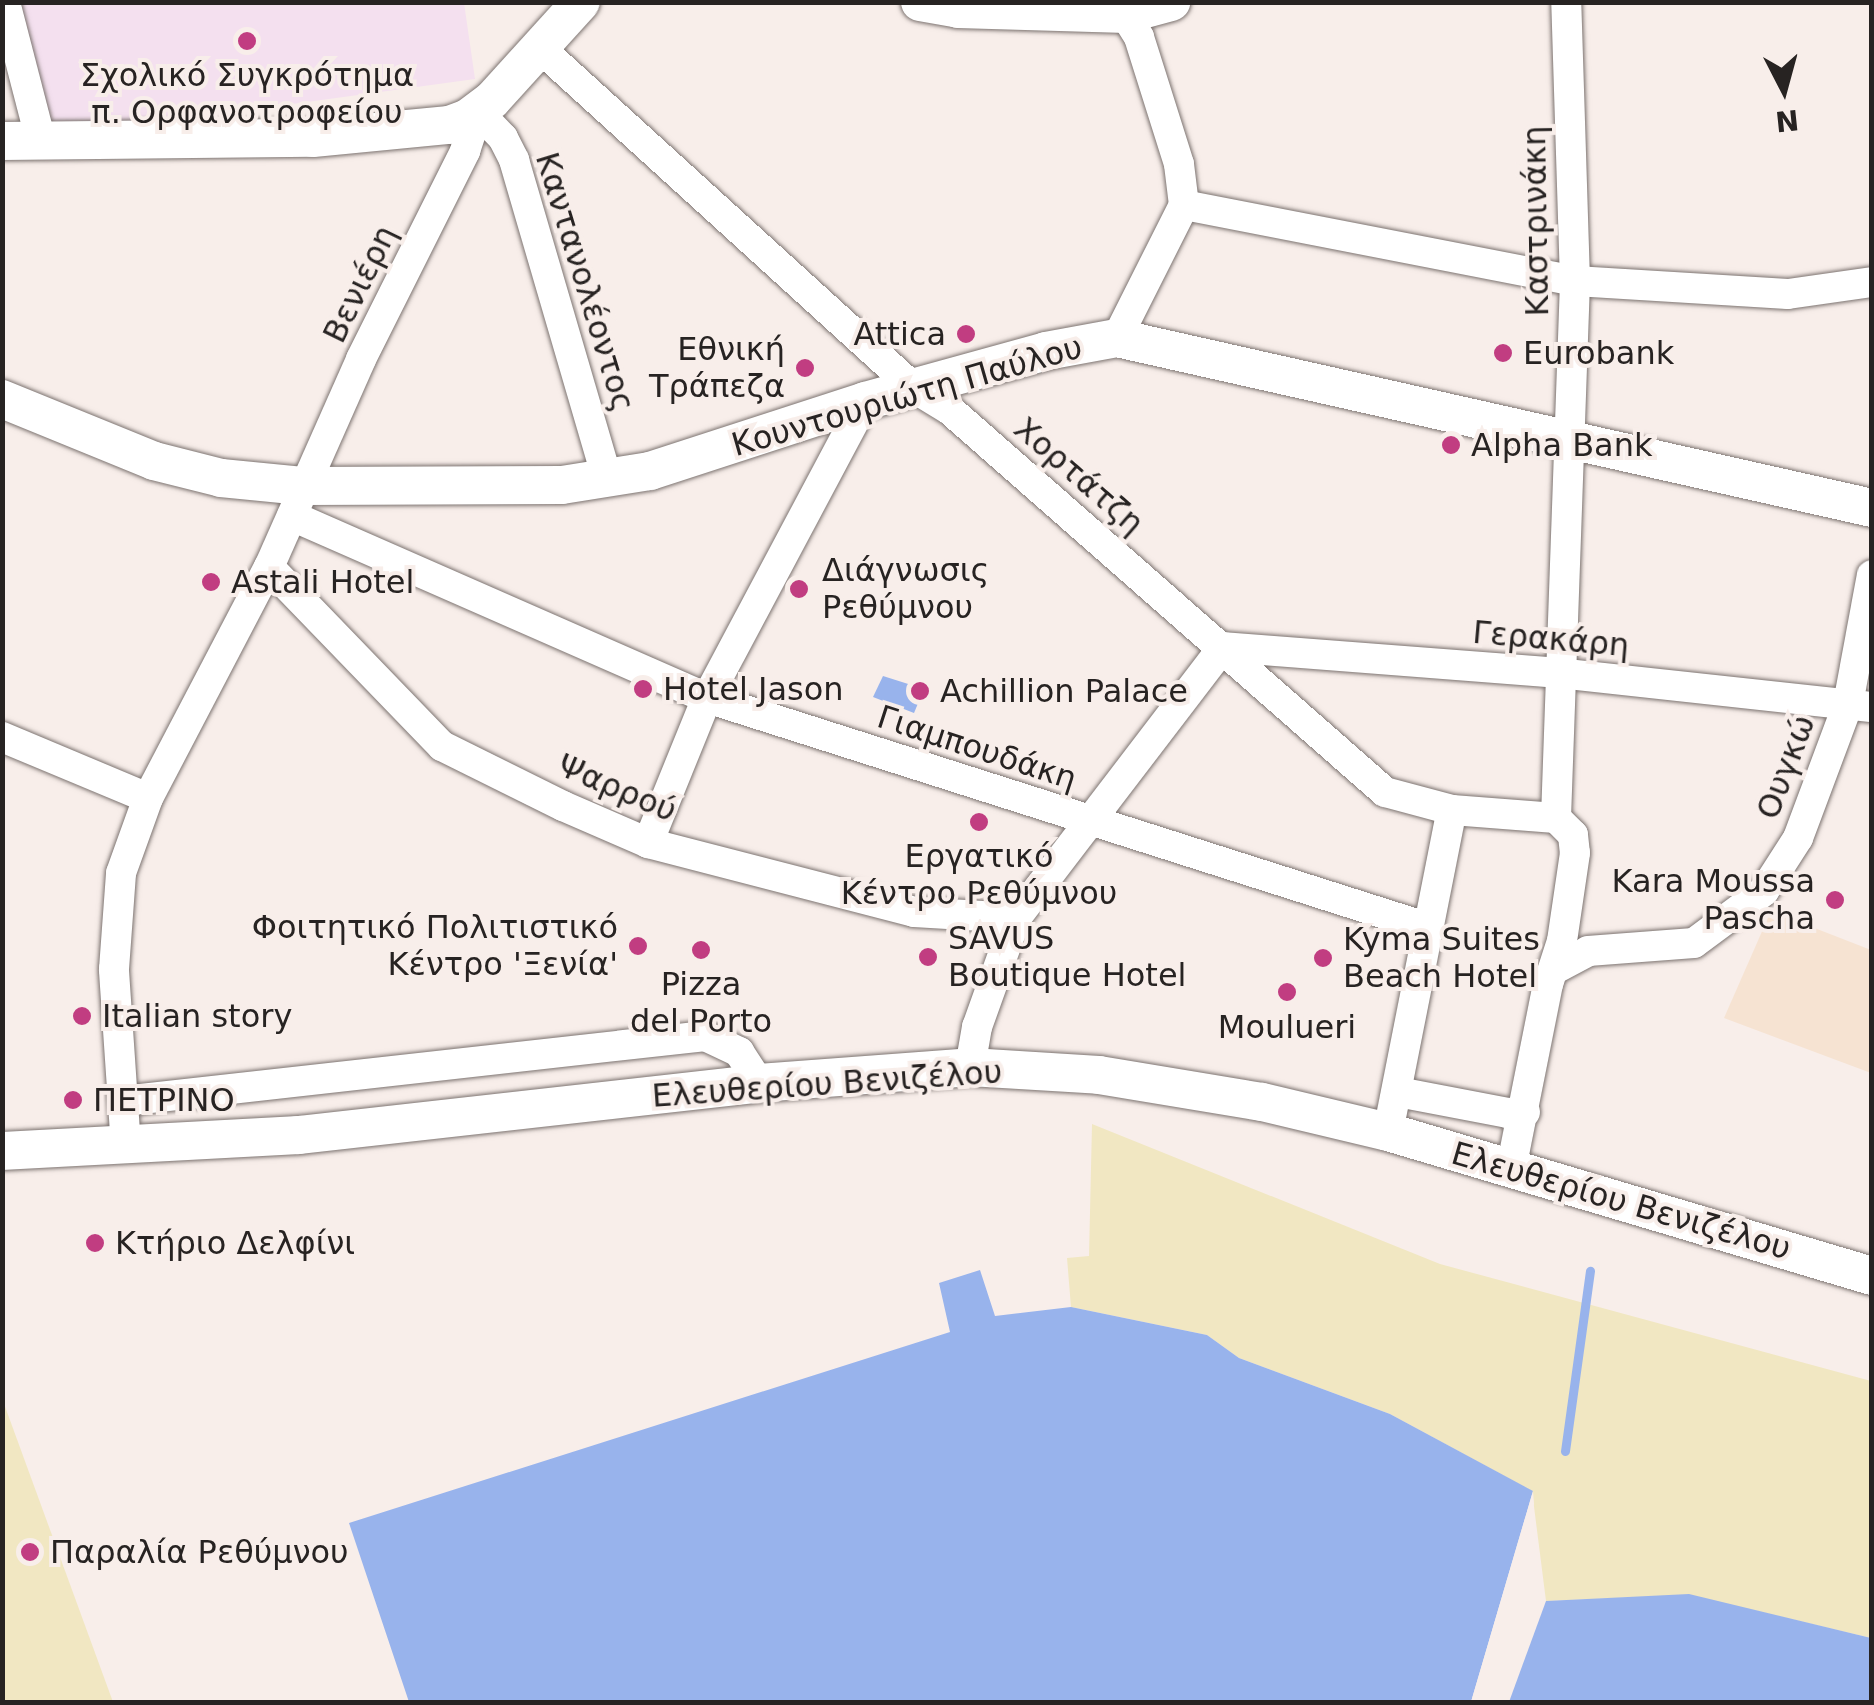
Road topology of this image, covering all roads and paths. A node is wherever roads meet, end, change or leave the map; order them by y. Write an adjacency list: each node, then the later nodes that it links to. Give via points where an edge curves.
1 (4, 2): 10 (street)
2 (581, 2): 7 (main road)
3 (920, 2): 6 (main road, via 958,9)
4 (1171, 2): 6 (main road)
5 (1566, 2): 12 (street, Καστρινάκη)
6 (1122, 8): 11 (street, via 1138,37 1179,164)
7 (541, 49): 8 (main road); 15 (street, Χορτάτζη)
8 (478, 112): 10 (main road, via 449,125 390,134); 19 (street, Καντανολέοντος, via 514,160); 20 (street, Βενιέρη)
9 (2, 141): 10 (main road)
10 (41, 141)
11 (1184, 205): 12 (street); 14 (street)
12 (1575, 281): 13 (street, via 1788,294); 18 (street, Καστρινάκη)
13 (1872, 282)
14 (1117, 338): 15 (main road, Κουντουριώτη Παύλου); 18 (main road, Κουντουριώτη Παύλου)
15 (914, 388): 17 (main road, Κουντουριώτη Παύλου); 24 (street, Χορτάτζη, via 950,410)
16 (2, 399): 20 (main road, Κουντουριώτη Παύλου, via 154,460)
17 (865, 400): 19 (main road, Κουντουριώτη Παύλου); 26 (street)
18 (1567, 438): 21 (main road, Κουντουριώτη Παύλου); 25 (street, Καστρινάκη)
19 (608, 480): 20 (main road, Κουντουριώτη Παύλου)
20 (298, 501): 22 (street, Βενιέρη); 26 (street, Γιαμπουδάκη)
21 (1872, 508)
22 (269, 567): 29 (street, Βενιέρη); 33 (street, Ψαρρού, via 442,746)
23 (1872, 575): 27 (street, Ουγκώ)
24 (1223, 647): 25 (street, Γερακάρη); 30 (street, Χορτάτζη, via 1385,792); 32 (street)
25 (1558, 673): 27 (street, Γερακάρη); 31 (street, Καστρινάκη)
26 (707, 698): 32 (street, Γιαμπουδάκη); 33 (street)
27 (1860, 705): 36 (street, Ουγκώ, via 1798,838 1764,891 1694,943 1588,951)
28 (2, 737): 29 (street)
29 (148, 798): 40 (street, Βενιέρη, via 121,873 115,919)
30 (1452, 810): 31 (street, Χορτάτζη); 35 (street)
31 (1556, 818): 36 (street, via 1573,835 1576,853)
32 (1089, 821): 34 (street); 35 (street, Γιαμπουδάκη)
33 (648, 843): 34 (street, Ψαρρού, via 914,912)
34 (1016, 918): 37 (street, via 977,1027)
35 (1429, 928): 39 (street)
36 (1553, 970): 41 (street)
37 (970, 1068): 38 (main road, Ελευθερίου Βενιζέλου); 42 (main road, Ελευθερίου Βενιζέλου, via 1098,1075 1262,1102)
38 (759, 1084): 40 (street, via 739,1052 706,1036); 43 (main road, Ελευθερίου Βενιζέλου, via 299,1135)
39 (1398, 1092): 41 (street); 42 (street)
40 (124, 1101): 43 (street, Βενιέρη)
41 (1526, 1112): 45 (street)
42 (1388, 1132): 45 (main road, Ελευθερίου Βενιζέλου)
43 (126, 1147): 44 (main road, Ελευθερίου Βενιζέλου)
44 (2, 1152)
45 (1511, 1169): 46 (main road, Ελευθερίου Βενιζέλου)
46 (1872, 1276)

